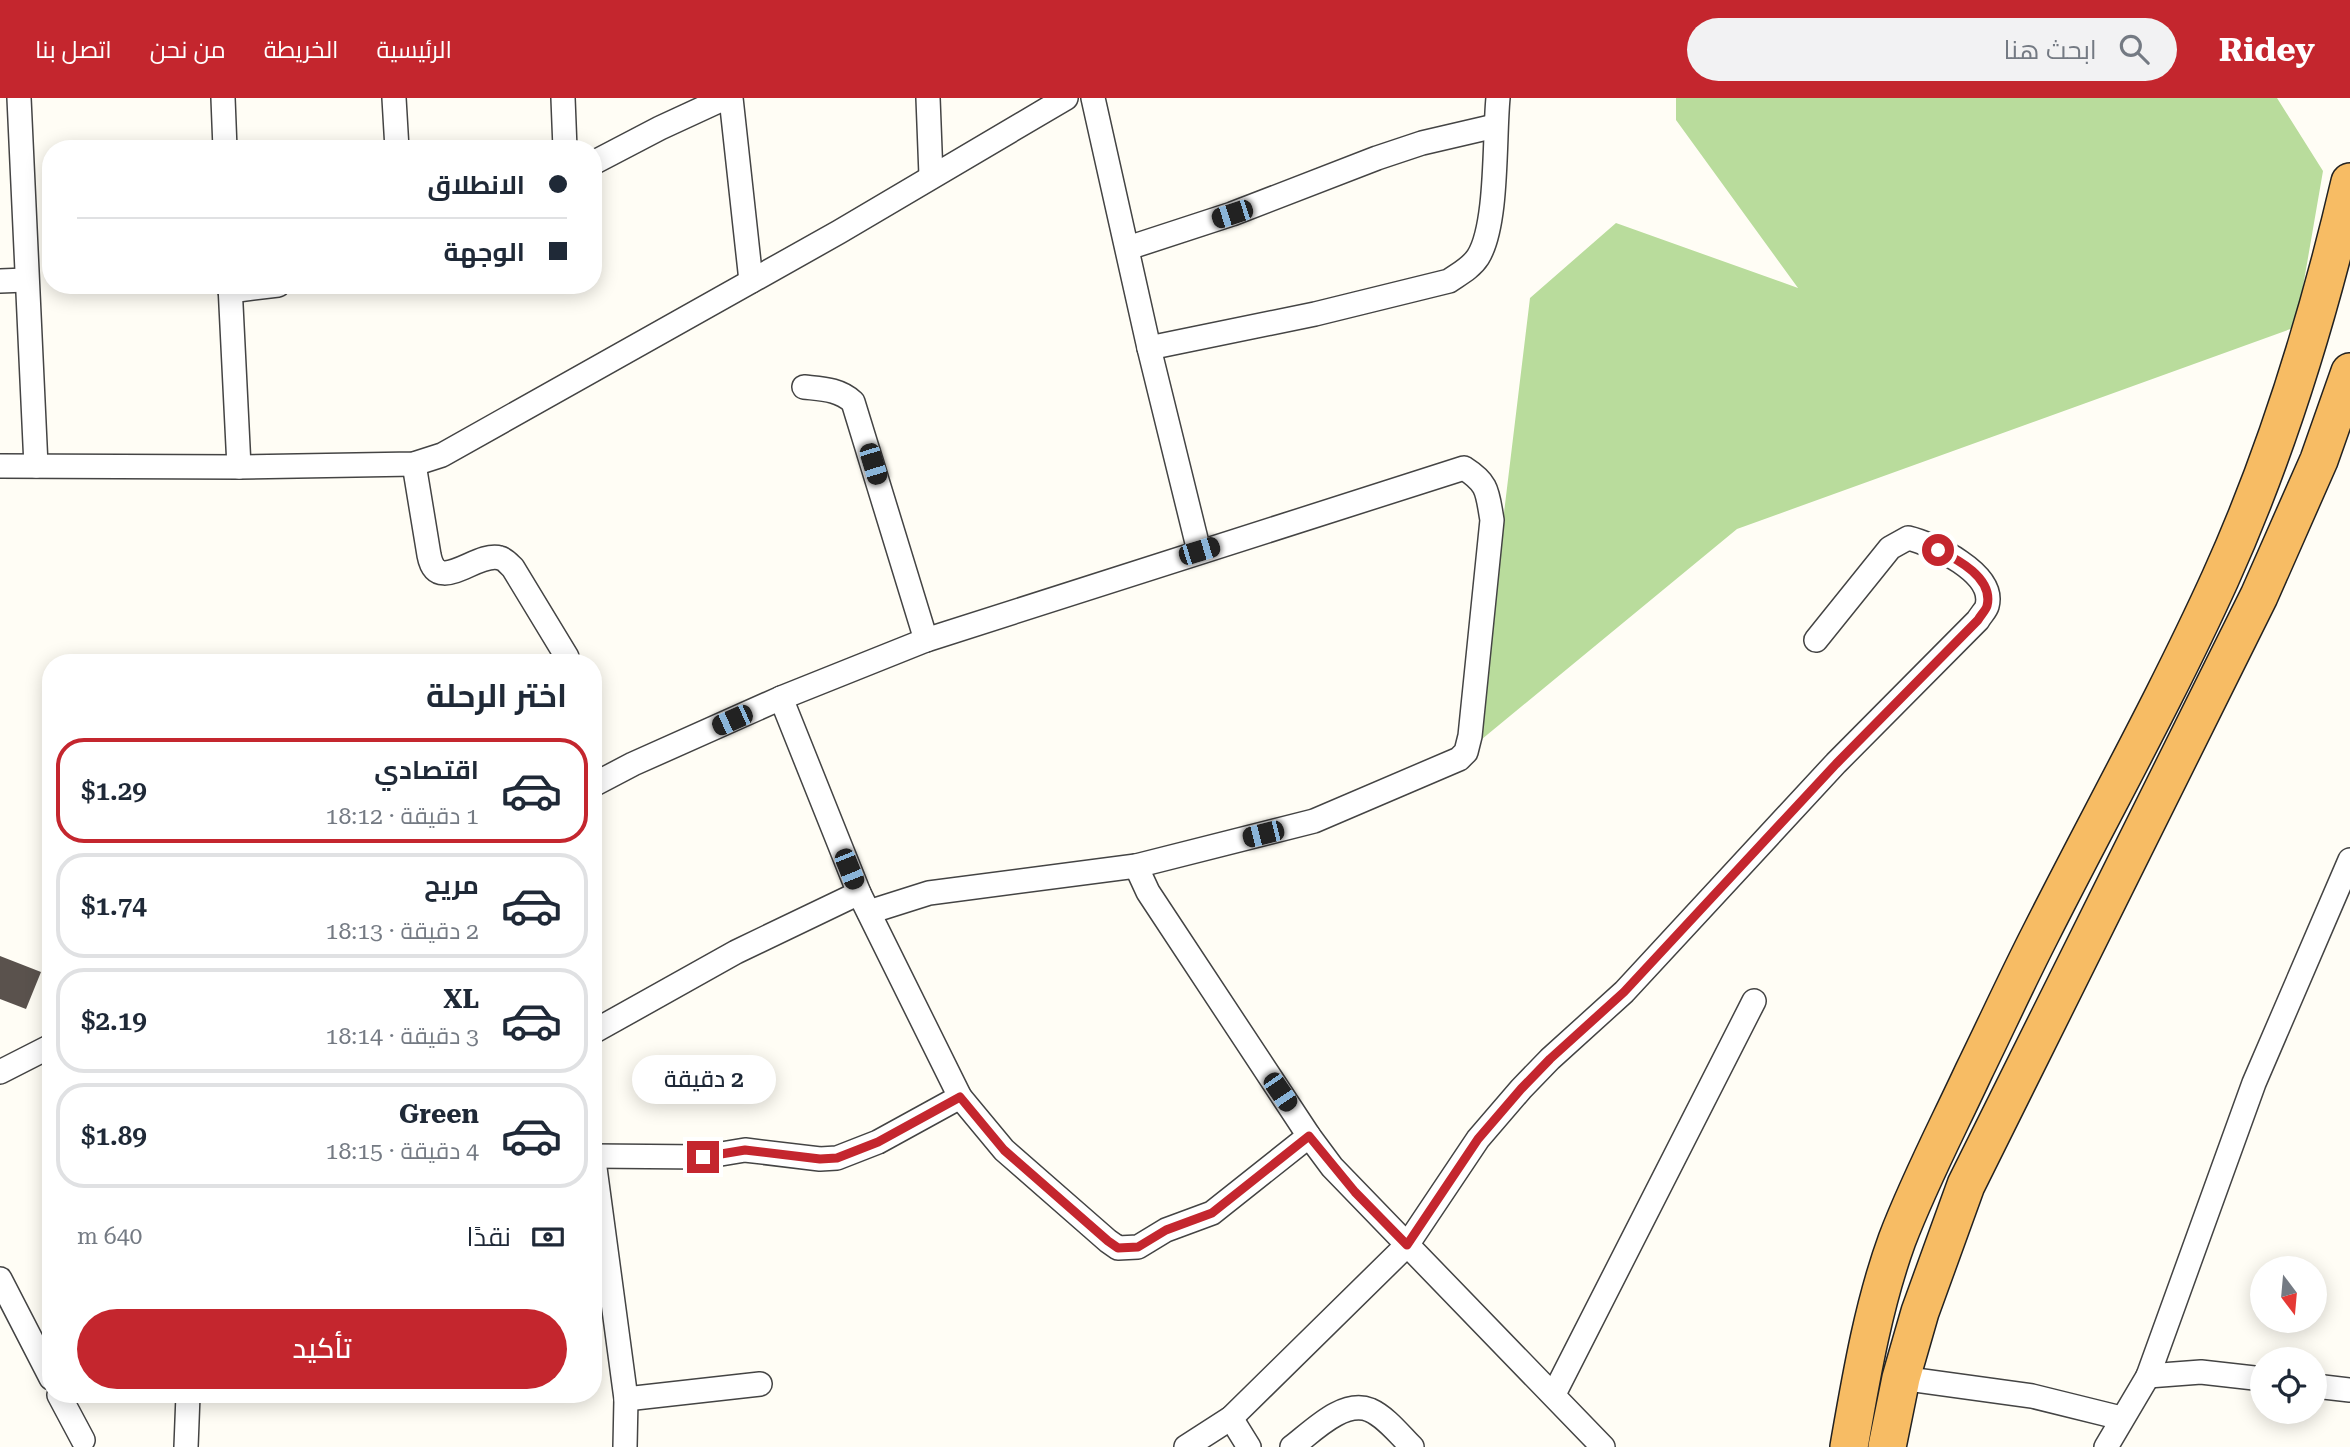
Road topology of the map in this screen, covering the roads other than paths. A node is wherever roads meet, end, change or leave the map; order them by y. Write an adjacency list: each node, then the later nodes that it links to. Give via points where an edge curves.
1 (19, 98): 19 (street)
2 (223, 98): 12 (street)
3 (394, 98): 13 (street)
4 (563, 98): 14 (street)
5 (725, 98): 15 (street)
6 (731, 98): 21 (street)
7 (928, 98): 16 (street)
8 (1066, 98): 16 (street)
9 (1093, 98): 18 (street)
10 (1498, 98): 11 (street)
11 (1495, 126): 18 (street, via 1377,158); 23 (street, via 1486,239 1477,258 1449,281)
12 (225, 140)
13 (396, 140)
14 (565, 140)
15 (602, 158)
16 (931, 176): 21 (street)
17 (2350, 182): 70 (highway, via 2301,371 2263,481 2184,654 2038,938 1897,1240 1861,1377)
18 (1128, 248): 23 (street)
19 (26, 280): 20 (street); 28 (street)
20 (0, 281)
21 (751, 281): 26 (street, via 465,443)
22 (230, 294): 29 (street)
23 (1149, 348): 30 (street)
24 (2350, 372): 51 (highway, via 2319,460 2259,596 1966,1185)
25 (804, 387): 31 (street, via 833,390 853,402)
26 (414, 464): 29 (street); 33 (street, via 431,564 447,573 488,558 503,559)
27 (0, 466): 28 (street)
28 (36, 466): 29 (street)
29 (239, 467)
30 (1199, 551): 31 (street); 37 (street, via 1464,468 1480,478 1492,520 1470,736 1459,759 1314,821)
31 (926, 640): 34 (street)
32 (1816, 640): 47 (street, via 1890,548 1908,538 1959,560 1986,590 1987,606 1978,620 1836,764 1624,992 1521,1089 1478,1139)
33 (565, 654)
34 (781, 698): 35 (street); 38 (street)
35 (602, 780)
36 (2350, 860): 50 (street, via 2253,1083)
37 (1136, 866): 38 (street); 44 (street, via 1148,892)
38 (864, 902): 40 (street, via 736,953); 43 (street)
39 (1754, 1001): 56 (street)
40 (602, 1027)
41 (42, 1051): 42 (street)
42 (0, 1072)
43 (960, 1097): 44 (street, via 1004,1150 1108,1241 1126,1249 1212,1213); 45 (street, via 878,1142 837,1158 745,1150 703,1157)
44 (1309, 1136): 47 (street)
45 (602, 1155)
46 (602, 1216): 57 (street)
47 (1407, 1245): 56 (street); 60 (street)
48 (0, 1279): 49 (street)
49 (42, 1361)
50 (2148, 1376): 52 (street, via 2201,1372); 61 (street)
51 (1901, 1378): 61 (street, via 2032,1396); 71 (highway)
52 (2250, 1378)
53 (760, 1384): 57 (street)
54 (2327, 1387): 55 (street)
55 (2350, 1390)
56 (1554, 1394): 69 (street)
57 (626, 1399): 64 (street)
58 (63, 1403): 62 (street)
59 (188, 1403): 63 (street)
60 (1231, 1418): 65 (street); 66 (street)
61 (2121, 1418): 72 (street)
62 (83, 1440)
63 (186, 1447)
64 (625, 1447)
65 (1186, 1447)
66 (1249, 1447)
67 (1292, 1447): 68 (street, via 1337,1414 1359,1407 1372,1411)
68 (1412, 1447)
69 (1603, 1447)
70 (1849, 1447)
71 (1887, 1447)
72 (2106, 1447)

